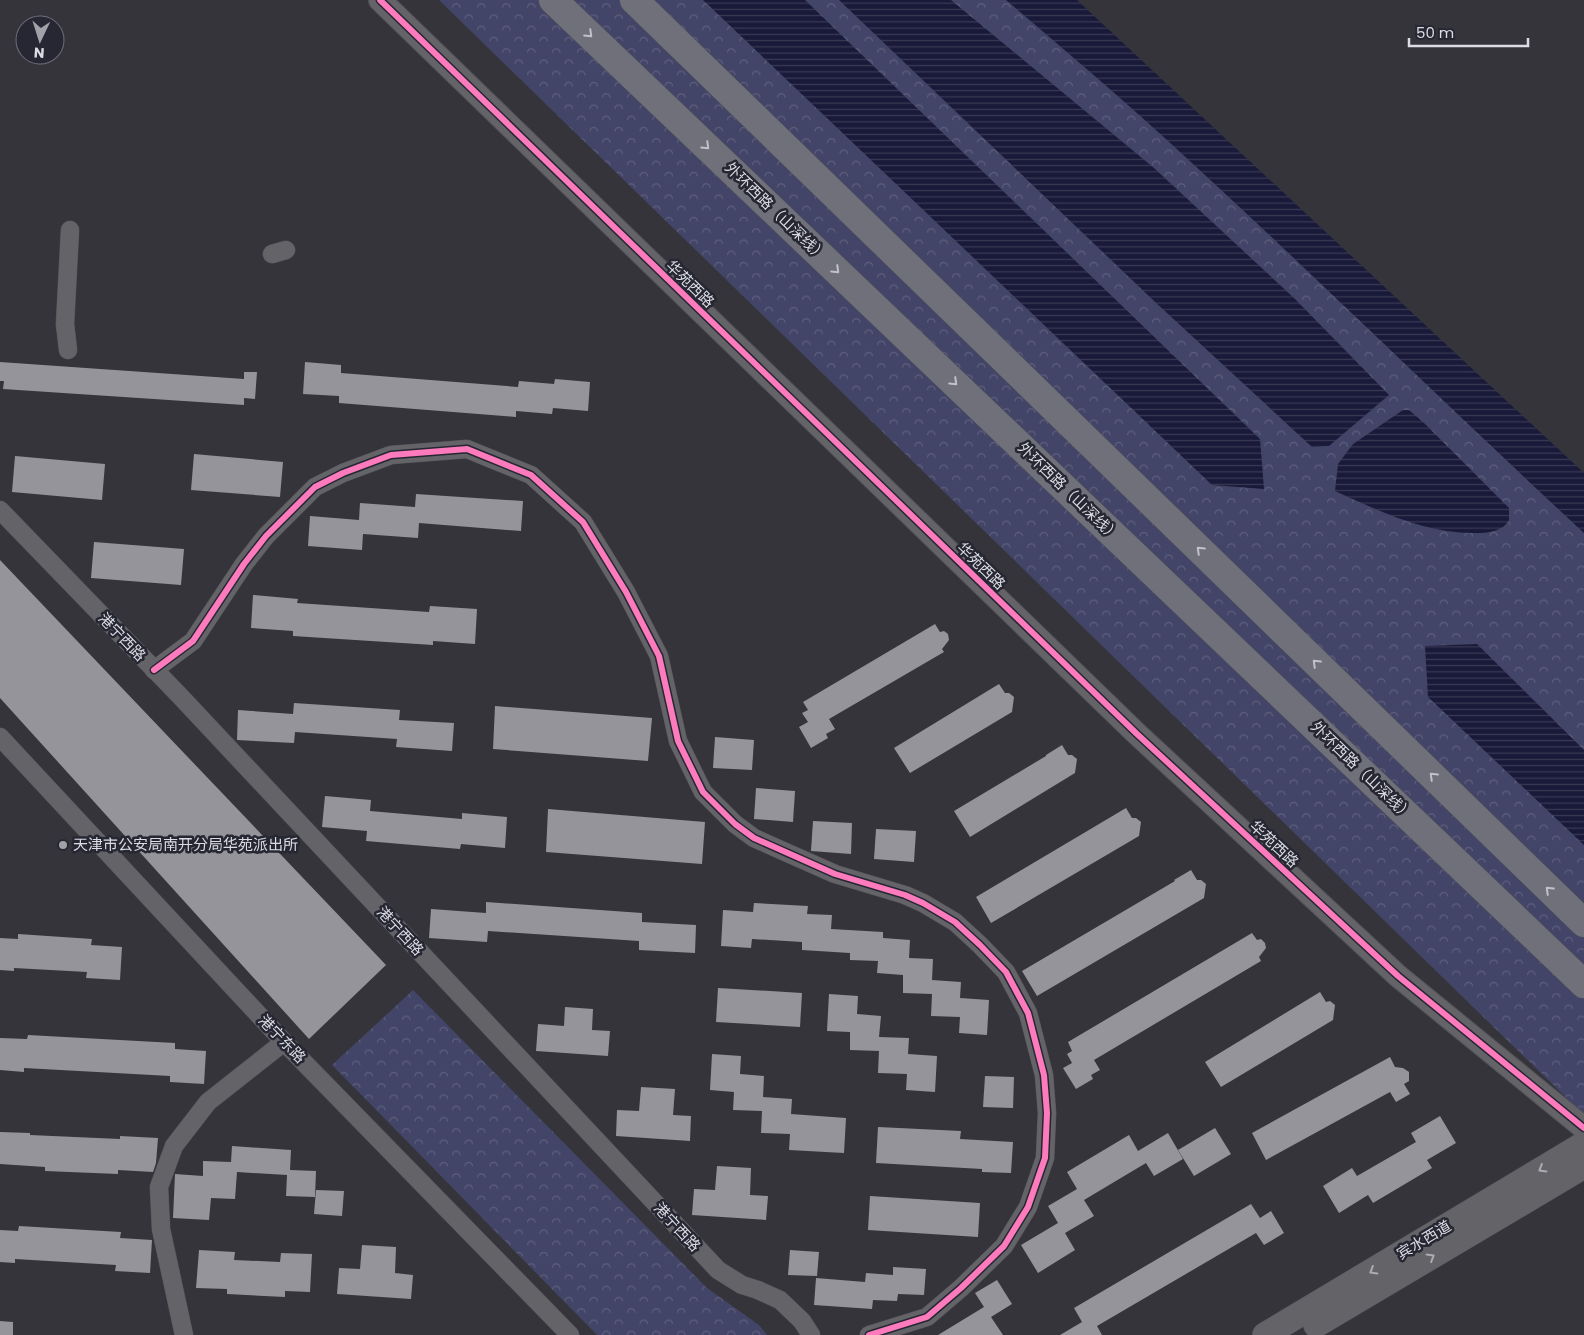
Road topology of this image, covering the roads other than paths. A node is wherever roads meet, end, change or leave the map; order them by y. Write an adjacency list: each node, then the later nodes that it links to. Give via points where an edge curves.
1 (380, 0): 12 (street, 华苑西路, via 1136,734 1398,976)
2 (553, 0): 10 (highway, 外环西路（山深线）, one-way to 10)
3 (634, 0): 9 (highway, one-way to 3)
4 (70, 230): 5 (street, via 65,324)
5 (68, 350)
6 (0, 510): 7 (street, 港宁西路)
7 (154, 670): 17 (street, 港宁西路, via 718,1270 742,1285 780,1300 802,1321); 18 (street, via 194,641 266,536 315,487 391,455 467,448 531,475 583,522 626,592 659,656 678,741 703,792 754,838 835,874 904,895 954,922 1006,972 1028,1013 1044,1075 1047,1113 1045,1158 1028,1207 1004,1246 927,1317)
8 (0, 737): 11 (street, 港宁东路)
9 (1584, 924)
10 (1584, 984)
11 (284, 1042): 15 (street, via 208,1102 174,1146 159,1187 161,1229); 16 (street, 港宁东路)
12 (1584, 1128)
13 (1584, 1144): 19 (main road, 宾水西道, one-way to 19)
14 (1584, 1166): 20 (main road, 宾水西道, one-way to 14)
15 (184, 1335)
16 (570, 1335)
17 (811, 1335)
18 (868, 1335)
19 (1265, 1335)
20 (1298, 1335)

